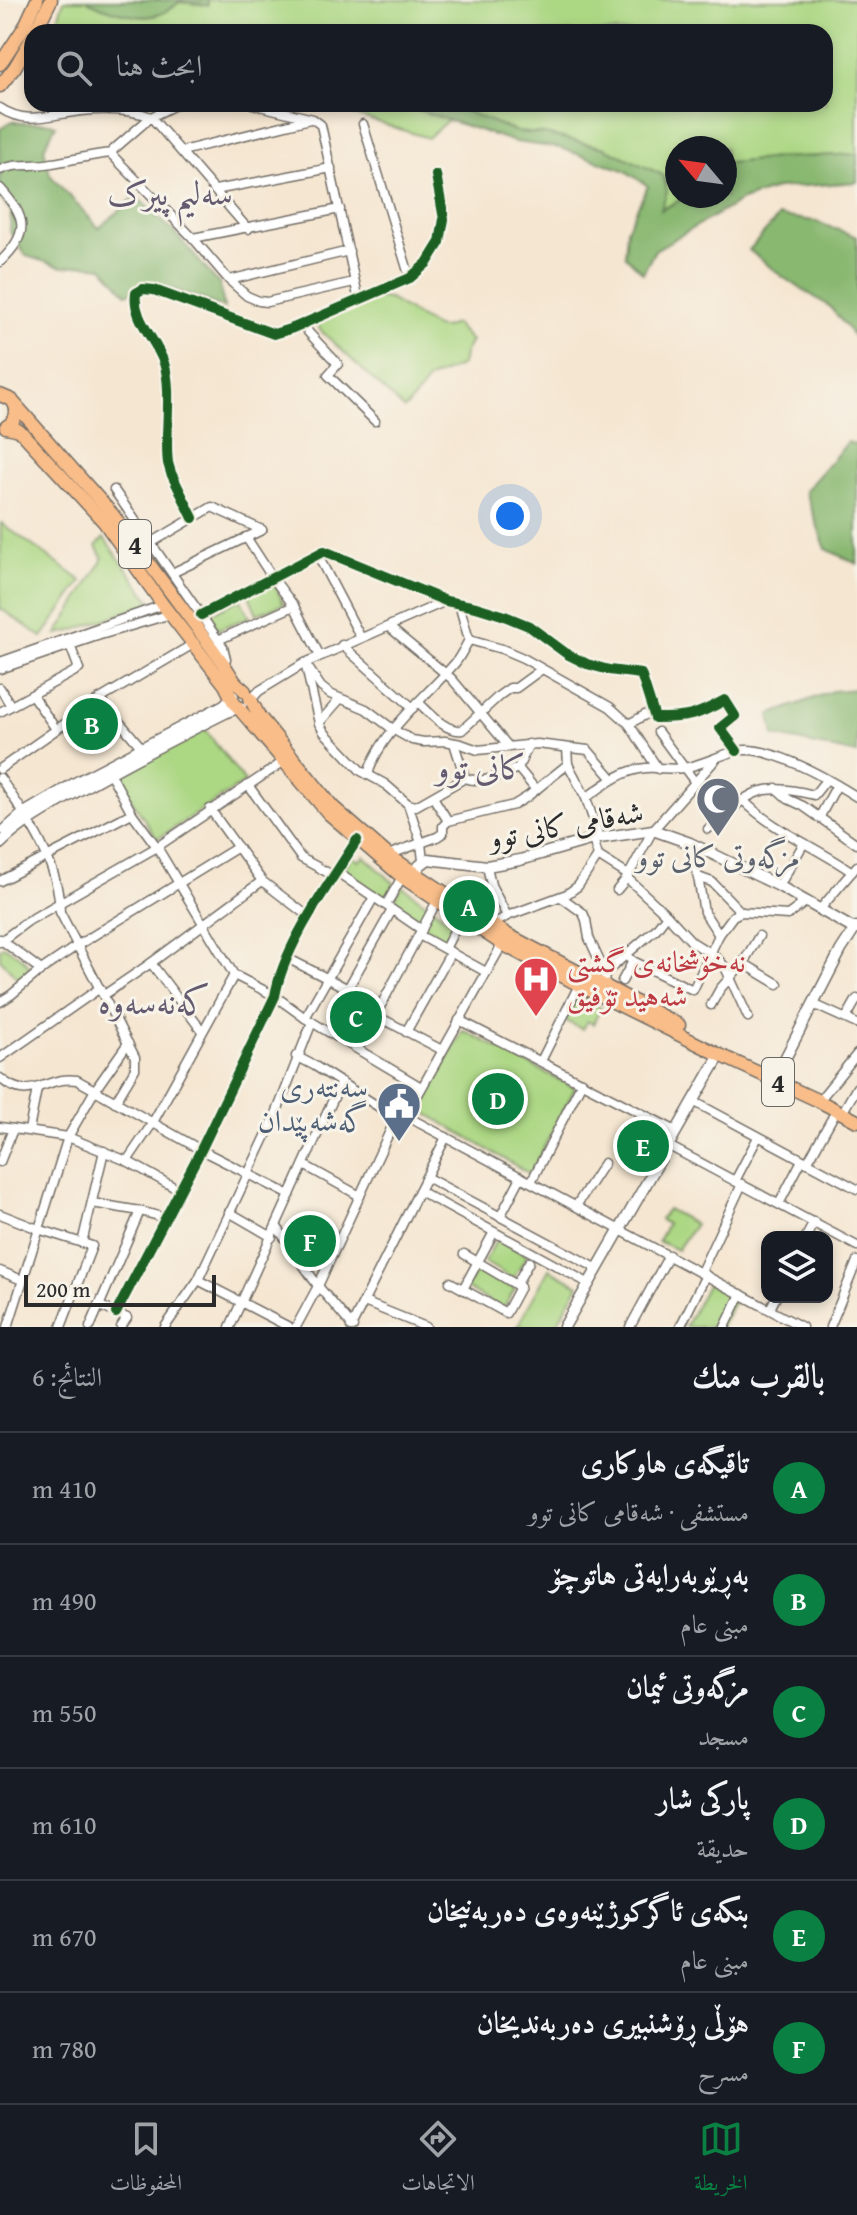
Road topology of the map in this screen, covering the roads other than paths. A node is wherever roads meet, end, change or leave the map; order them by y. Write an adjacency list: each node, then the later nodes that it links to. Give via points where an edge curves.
1 (37, 0): 3 (highway)
2 (51, 0): 4 (highway)
3 (26, 24)
4 (39, 24)
5 (24, 28): 7 (highway)
6 (24, 52): 8 (highway)
7 (0, 64)
8 (0, 86)
9 (0, 108): 10 (street, via 29,119)
10 (76, 112)
11 (116, 112): 14 (street)
12 (161, 112): 14 (street)
13 (283, 112): 15 (street)
14 (151, 117): 17 (street); 18 (street)
15 (310, 119): 17 (street); 19 (street, via 322,127)
16 (363, 124): 29 (street)
17 (182, 151): 23 (street)
18 (112, 153): 20 (street); 26 (street)
19 (331, 168): 23 (street); 24 (street)
20 (0, 170)
21 (436, 175): 29 (street, via 444,219 440,242)
22 (0, 188): 28 (street, via 23,225 16,244)
23 (215, 190): 25 (street)
24 (340, 209): 25 (street); 27 (street)
25 (248, 229): 26 (street)
26 (193, 238): 30 (street)
27 (349, 251): 30 (street); 31 (street)
28 (0, 262)
29 (410, 278): 32 (street)
30 (229, 280): 31 (street, via 247,296 267,302)
31 (354, 282): 32 (street)
32 (359, 301): 33 (street)
33 (305, 323): 35 (street, via 338,364 328,375); 37 (street, via 274,334 154,290 136,293 139,314 165,366 168,463)
34 (6, 396): 46 (highway, 4, via 16,409 6,427 22,433 104,522); 58 (highway, 4, via 113,515)
35 (375, 421)
36 (114, 490): 39 (street)
37 (193, 518): 38 (street, via 212,507 262,530); 39 (street)
38 (246, 537): 41 (street); 42 (street)
39 (151, 543): 41 (street)
40 (317, 554): 42 (street); 43 (street, via 324,551); 49 (street)
41 (172, 573): 47 (street)
42 (272, 577): 45 (street); 47 (street)
43 (446, 601): 44 (street); 48 (street)
44 (459, 604): 51 (street); 70 (street, via 529,626 587,664 641,674)
45 (294, 606): 50 (street); 56 (street)
46 (167, 609): 52 (highway, 4); 53 (street); 57 (street)
47 (201, 615): 50 (street)
48 (389, 627): 49 (street); 62 (street)
49 (361, 638): 54 (street)
50 (218, 640): 58 (street, via 225,651)
51 (469, 640): 61 (street, via 513,653); 62 (street)
52 (195, 643): 65 (street); 66 (highway, 4, via 229,690)
53 (70, 645): 60 (street); 64 (street, via 79,669)
54 (342, 645): 56 (street); 68 (street)
55 (0, 652): 57 (street)
56 (320, 656): 59 (street)
57 (4, 660)
58 (223, 663): 66 (highway, 4)
59 (305, 663): 66 (street); 67 (street, via 321,687); 73 (street)
60 (0, 669)
61 (542, 669): 72 (street); 74 (street, via 610,707)
62 (443, 673): 68 (street); 72 (street)
63 (0, 688): 69 (street)
64 (32, 695): 69 (street); 75 (street)
65 (100, 699): 75 (street); 81 (street)
66 (243, 699): 81 (street); 85 (highway, 4); 91 (street); 125 (highway, 4, via 333,807)
67 (340, 699): 73 (street); 76 (street, via 366,709)
68 (415, 705): 72 (street, via 456,731); 76 (street)
69 (11, 706): 71 (street)
70 (652, 711): 74 (street); 83 (street, via 655,718 679,718 725,700 735,716 720,728)
71 (0, 712)
72 (481, 713): 80 (street)
73 (319, 723): 92 (street)
74 (629, 724): 90 (street)
75 (56, 729): 89 (street)
76 (394, 730): 78 (street, via 412,740); 92 (street, via 373,757)
77 (658, 732): 88 (street)
78 (454, 743): 80 (street, via 478,750); 94 (street)
79 (529, 744): 80 (street); 82 (street); 87 (street)
80 (508, 746)
81 (141, 747): 109 (street)
82 (567, 748): 86 (street); 95 (street, via 588,750)
83 (737, 751): 84 (street); 96 (street, via 764,753)
84 (716, 758): 88 (street); 97 (street)
85 (283, 762): 98 (street); 116 (highway, 4)
86 (568, 764): 101 (street); 104 (street)
87 (518, 768): 94 (street, via 476,782); 101 (street)
88 (686, 768): 90 (street); 97 (street)
89 (0, 769)
90 (658, 769): 95 (street)
91 (110, 773): 108 (street); 109 (street)
92 (368, 775): 106 (street)
93 (0, 778): 109 (street)
94 (465, 778): 102 (street)
95 (613, 779): 104 (street)
96 (826, 780): 99 (street); 100 (street, via 814,795)
97 (694, 781): 113 (street)
98 (248, 785): 107 (street); 130 (street, via 301,858)
99 (837, 785): 103 (street); 110 (street)
100 (776, 788): 105 (street); 110 (street)
101 (536, 790): 111 (street, via 514,805)
102 (433, 797): 106 (street, via 416,806); 111 (street)
103 (857, 797)
104 (586, 798): 115 (street)
105 (743, 800): 112 (street); 119 (street)
106 (408, 804): 117 (street)
107 (210, 809): 122 (street); 123 (street)
108 (132, 813): 122 (street); 124 (street)
109 (26, 817): 114 (street); 120 (street); 124 (street)
110 (819, 818): 121 (street)
111 (448, 821): 117 (street, via 443,833)
112 (708, 829)
113 (653, 830): 115 (street, شەقامی کانی توو); 118 (street, شەقامی کانی توو); 133 (street)
114 (0, 835)
115 (596, 838): 126 (street); 128 (street, شەقامی کانی توو)
116 (357, 840): 130 (street); 132 (highway, 4)
117 (421, 843): 125 (street); 127 (street)
118 (690, 843): 134 (street); 138 (street, شەقامی کانی توو)
119 (804, 843): 129 (street); 138 (street)
120 (0, 844)
121 (857, 844)
122 (157, 847): 137 (street); 144 (street)
123 (238, 847): 136 (street); 137 (street)
124 (48, 855): 135 (street); 144 (street)
125 (388, 855): 131 (highway, 4)
126 (598, 856): 133 (street); 141 (street, via 578,886)
127 (423, 861): 128 (street, شەقامی کانی توو); 131 (street)
128 (487, 866): 149 (street)
129 (854, 869): 146 (street)
130 (335, 874): 140 (street); 150 (street)
131 (416, 874): 152 (highway, 4)
132 (402, 877): 142 (highway, 4); 145 (street)
133 (627, 877): 139 (street); 148 (street)
134 (698, 877): 147 (street, via 712,882); 156 (street, via 704,912)
135 (0, 881)
136 (262, 881): 150 (street); 153 (street)
137 (178, 882): 153 (street); 160 (street)
138 (779, 886): 143 (street, شەقامی کانی توو)
139 (617, 890)
140 (374, 897): 145 (street); 170 (street)
141 (561, 897): 149 (street); 171 (street, via 583,913)
142 (437, 901): 151 (highway, 4); 155 (street)
143 (807, 901): 146 (street, شەقامی کانی توو); 147 (street, via 788,915)
144 (60, 902): 159 (street); 160 (street)
145 (389, 908): 155 (street); 176 (street)
146 (821, 908): 154 (street, شەقامی کانی توو)
147 (741, 912): 156 (street)
148 (667, 915): 162 (street, via 692,942); 164 (street)
149 (507, 916): 152 (street)
150 (309, 917): 163 (street)
151 (461, 917): 158 (highway, 4); 161 (street)
152 (492, 925): 158 (highway, 4)
153 (204, 926): 165 (street); 169 (street)
154 (856, 928): 181 (street)
155 (420, 932): 161 (street); 182 (street)
156 (719, 935): 162 (street)
157 (759, 936): 166 (street)
158 (505, 940): 168 (street); 171 (highway, 4); 175 (highway, 4)
159 (1, 941): 167 (street)
160 (78, 945): 167 (street); 177 (street)
161 (448, 950): 168 (street); 191 (street)
162 (711, 953): 164 (street, via 693,990); 172 (street)
163 (287, 958): 170 (street); 178 (street)
164 (629, 958): 171 (street); 173 (street)
165 (151, 963): 177 (street); 190 (street)
166 (743, 963): 172 (street); 174 (street)
167 (41, 970): 180 (street)
168 (486, 972): 188 (street)
169 (234, 975): 178 (street); 190 (street)
170 (328, 978): 176 (street); 187 (street)
171 (604, 979): 200 (highway, 4)
172 (730, 980): 183 (street); 185 (street)
173 (622, 981)
174 (778, 984)
175 (579, 985): 196 (highway, 4); 199 (street)
176 (347, 990): 182 (street)
177 (102, 991): 192 (street); 198 (street)
178 (275, 996): 187 (street); 224 (street)
179 (857, 999): 186 (street)
180 (0, 1002)
181 (813, 1004): 186 (street); 200 (street)
182 (380, 1005): 184 (street)
183 (711, 1005)
184 (375, 1015): 191 (street); 193 (street)
185 (748, 1017)
186 (846, 1018): 189 (street)
187 (308, 1020): 193 (street); 197 (street)
188 (459, 1020): 194 (street); 199 (street)
189 (857, 1024)
190 (202, 1031): 215 (street)
191 (406, 1032): 194 (street)
192 (128, 1043): 207 (street); 210 (street, via 136,1064)
193 (358, 1048): 204 (street)
194 (442, 1050): 204 (street)
195 (857, 1054): 208 (street)
196 (720, 1055): 200 (highway, 4); 209 (street)
197 (296, 1056): 202 (street); 231 (street, via 274,1119)
198 (0, 1058)
199 (541, 1061): 203 (street)
200 (775, 1077): 208 (highway, 4); 211 (highway, 4)
201 (0, 1078): 206 (street, via 22,1090)
202 (341, 1082): 213 (street); 230 (street)
203 (582, 1082): 219 (street); 234 (street)
204 (421, 1087): 212 (street)
205 (857, 1087): 211 (street)
206 (37, 1089): 207 (street, via 66,1079); 218 (street)
207 (95, 1090): 210 (street); 220 (street)
208 (822, 1097): 211 (highway, 4)
209 (693, 1101): 219 (street); 222 (street)
210 (115, 1102): 215 (street)
211 (846, 1111): 214 (highway, 4); 228 (street)
212 (406, 1116): 213 (street); 221 (street)
213 (396, 1118): 240 (street)
214 (857, 1121)
215 (152, 1124): 224 (street); 226 (street)
216 (0, 1127): 217 (street)
217 (13, 1129): 218 (street); 227 (street)
218 (29, 1130): 220 (street)
219 (676, 1131): 223 (street)
220 (68, 1137): 225 (street); 254 (street)
221 (446, 1137): 232 (street); 233 (street)
222 (758, 1137): 228 (street); 235 (street)
223 (667, 1145): 235 (street); 253 (street)
224 (201, 1150): 231 (street); 237 (street)
225 (104, 1151): 226 (street); 242 (street)
226 (127, 1161): 237 (street)
227 (0, 1162)
228 (804, 1162): 236 (street); 243 (street)
229 (604, 1163): 244 (street)
230 (304, 1165): 239 (street); 240 (street)
231 (247, 1173): 239 (street); 247 (street)
232 (426, 1177): 238 (street); 241 (street)
233 (521, 1177): 234 (street); 249 (street)
234 (531, 1182): 244 (street)
235 (738, 1182): 243 (street); 269 (street)
236 (857, 1189)
237 (179, 1190): 250 (street)
238 (419, 1191): 245 (street); 278 (street)
239 (290, 1195): 252 (street)
240 (360, 1196): 275 (street)
241 (461, 1196): 245 (street); 249 (street)
242 (92, 1203): 246 (street); 259 (street)
243 (779, 1204): 251 (street)
244 (576, 1206): 253 (street)
245 (453, 1210): 255 (street)
246 (140, 1211): 250 (street); 281 (street)
247 (229, 1212): 257 (street); 271 (street)
248 (0, 1214): 254 (street)
249 (498, 1216): 255 (street); 258 (street)
250 (166, 1218): 283 (street)
251 (814, 1222): 256 (street); 260 (street)
252 (277, 1227): 257 (street); 275 (street)
253 (619, 1228): 263 (street); 267 (street)
254 (38, 1229): 259 (street); 270 (street)
255 (491, 1231): 262 (street); 265 (street)
256 (809, 1231)
257 (272, 1237): 280 (street)
258 (545, 1241): 262 (street); 267 (street)
259 (82, 1243): 286 (street, via 92,1246)
260 (857, 1246)
261 (464, 1254): 265 (street)
262 (537, 1255): 273 (street)
263 (669, 1255): 269 (street); 295 (street)
264 (857, 1261): 299 (street)
265 (478, 1262): 274 (street); 276 (street)
266 (529, 1262): 274 (street)
267 (596, 1268): 273 (street)
268 (0, 1271): 270 (street)
269 (704, 1274): 277 (street); 296 (street)
270 (22, 1280): 285 (street)
271 (198, 1280): 280 (street); 289 (street)
272 (450, 1282): 276 (street)
273 (588, 1283): 284 (street)
274 (516, 1285): 276 (street, via 520,1287 506,1313)
275 (318, 1286): 292 (street); 293 (street)
276 (463, 1289)
277 (741, 1294): 282 (street); 297 (street)
278 (364, 1302): 293 (street); 294 (street)
279 (773, 1303): 282 (street)
280 (242, 1304): 290 (street); 291 (street)
281 (98, 1305): 283 (street); 287 (street)
282 (770, 1309): 298 (street)
283 (116, 1313): 288 (street, via 127,1318)
284 (568, 1326)
285 (8, 1327)
286 (61, 1327)
287 (90, 1327)
288 (121, 1327)
289 (165, 1327)
290 (230, 1327)
291 (289, 1327)
292 (296, 1327)
293 (352, 1327)
294 (426, 1327)
295 (630, 1327)
296 (680, 1327)
297 (725, 1327)
298 (802, 1327)
299 (830, 1327)

